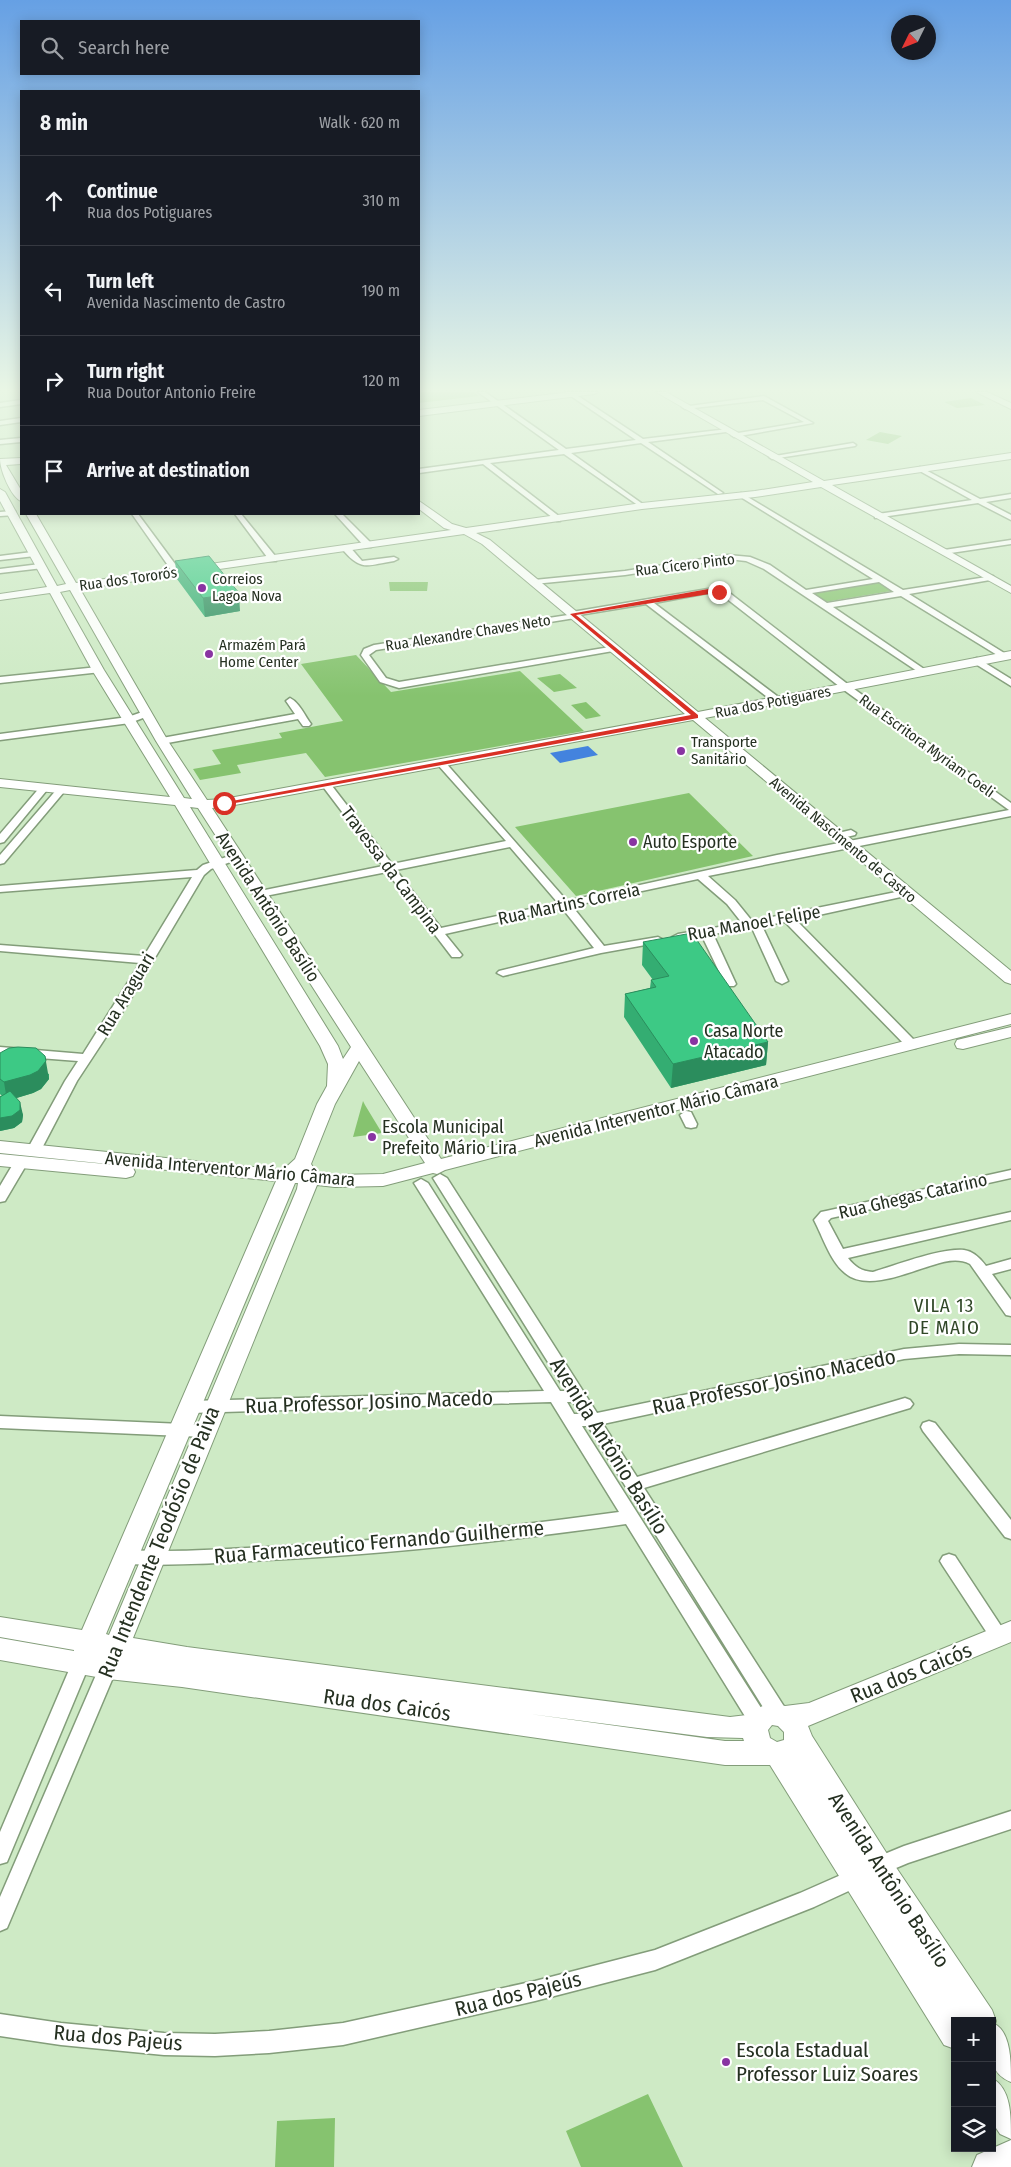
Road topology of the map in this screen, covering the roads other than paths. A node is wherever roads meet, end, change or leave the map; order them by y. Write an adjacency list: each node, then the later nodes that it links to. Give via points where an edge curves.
1 (524, 493): 22 (street)
2 (624, 493): 13 (street)
3 (720, 493): 12 (main road, Rua dos Tororós, via 680,499)
4 (748, 493): 12 (main road, Rua dos Tororós); 36 (street)
5 (838, 493): 20 (main road)
6 (964, 493): 11 (street)
7 (2, 496): 8 (main road); 14 (main road, Avenida Antônio Basílio)
8 (20, 496)
9 (1011, 496): 11 (street)
10 (420, 498): 23 (main road, Avenida Nascimento de Castro, via 448,526)
11 (979, 501): 20 (street); 21 (street)
12 (676, 505): 13 (main road, Rua dos Tororós)
13 (642, 506): 22 (main road, Rua dos Tororós)
14 (12, 513): 15 (street); 28 (main road, Avenida Antônio Basílio)
15 (0, 514)
16 (31, 515): 38 (main road, Avenida Antônio Basílio)
17 (136, 515): 34 (street)
18 (239, 515): 31 (street)
19 (339, 515): 25 (street)
20 (878, 516): 27 (main road)
21 (1011, 518)
22 (557, 519): 23 (main road, Rua dos Tororós)
23 (466, 532): 25 (main road, Rua dos Tororós); 37 (main road, Avenida Nascimento de Castro, via 486,542)
24 (1011, 542): 27 (street)
25 (368, 545): 26 (main road, Rua dos Tororós)
26 (346, 548): 30 (street, via 358,562); 31 (main road, Rua dos Tororós)
27 (944, 552): 35 (main road)
28 (32, 554): 29 (street); 32 (main road, Avenida Antônio Basílio)
29 (0, 558)
30 (394, 558)
31 (273, 559): 34 (main road, Rua dos Tororós)
32 (40, 566): 33 (street); 39 (main road, Avenida Antônio Basílio)
33 (0, 571)
34 (177, 572): 38 (main road, Rua dos Tororós)
35 (990, 578): 40 (main road); 43 (street)
36 (880, 580): 41 (street); 43 (street)
37 (534, 582): 41 (street, Rua Cícero Pinto, via 736,557 761,564); 47 (main road, Avenida Nascimento de Castro)
38 (74, 586): 39 (main road, Rua dos Tororós); 58 (main road, Avenida Antônio Basílio)
39 (54, 589): 44 (main road, Rua dos Tororós); 51 (main road, Avenida Antônio Basílio)
40 (1011, 590)
41 (806, 592): 46 (street, Rua Cícero Pinto)
42 (724, 593): 45 (street, Rua Alexandre Chaves Neto, via 708,591); 55 (street, Rua Escritora Myriam Coeli)
43 (902, 593): 46 (street); 49 (street)
44 (0, 597)
45 (647, 601): 47 (street, Rua Alexandre Chaves Neto); 57 (street)
46 (826, 606): 52 (street, Rua Cícero Pinto)
47 (574, 615): 48 (main road, Avenida Nascimento de Castro); 48 (street, Rua Alexandre Chaves Neto, via 374,648 365,655 383,680 399,684)
48 (614, 648): 59 (main road, Avenida Nascimento de Castro)
49 (1008, 656): 50 (main road, Rua dos Potiguares)
50 (978, 661): 52 (main road, Rua dos Potiguares); 54 (street)
51 (98, 670): 53 (street); 60 (main road, Avenida Antônio Basílio)
52 (923, 671): 55 (main road, Rua dos Potiguares)
53 (0, 680)
54 (1011, 683)
55 (847, 688): 57 (main road, Rua dos Potiguares); 70 (street, Rua Escritora Myriam Coeli)
56 (290, 701): 62 (street, via 304,720)
57 (778, 701): 59 (main road, Rua dos Potiguares)
58 (146, 714): 60 (street); 62 (main road, Avenida Antônio Basílio)
59 (696, 716): 63 (main road, Rua dos Potiguares); 72 (main road, Avenida Nascimento de Castro)
60 (130, 720): 61 (street); 68 (main road, Avenida Antônio Basílio)
61 (0, 737)
62 (162, 741): 69 (main road, Avenida Antônio Basílio)
63 (441, 763): 65 (main road, Rua dos Potiguares); 74 (street)
64 (0, 783): 66 (main road, Rua dos Potiguares)
65 (326, 784): 69 (main road, Rua dos Potiguares, via 224,803); 78 (street, Travessa da Campina)
66 (44, 788): 67 (main road, Rua dos Potiguares); 73 (street)
67 (61, 790): 68 (main road, Rua dos Potiguares); 76 (street)
68 (179, 800): 69 (main road, Rua dos Potiguares); 77 (main road, Avenida Antônio Basílio)
69 (202, 804): 75 (main road, Avenida Antônio Basílio)
70 (1011, 808)
71 (1011, 813): 72 (street, Rua Martins Correia)
72 (846, 838): 80 (street, Rua Martins Correia); 83 (main road, Avenida Nascimento de Castro)
73 (0, 840)
74 (513, 843): 78 (street); 84 (street)
75 (235, 857): 77 (street, Rua Araguari); 82 (main road, Avenida Antônio Basílio)
76 (0, 861)
77 (217, 862): 79 (street, Rua Araguari); 103 (main road, Avenida Antônio Basílio, via 334,1055)
78 (389, 867): 82 (street); 87 (street, Travessa da Campina)
79 (200, 872): 81 (street); 92 (street, Rua Araguari)
80 (700, 875): 84 (street, Rua Martins Correia); 86 (street)
81 (0, 889)
82 (260, 894): 100 (main road, Avenida Antônio Basílio)
83 (906, 894): 85 (street, Rua Manoel Felipe); 94 (main road, Avenida Nascimento de Castro)
84 (567, 906): 87 (street, Rua Martins Correia); 90 (street)
85 (788, 918): 86 (street, Rua Manoel Felipe); 99 (street)
86 (752, 924): 88 (street, Rua Manoel Felipe); 95 (street)
87 (438, 932): 91 (street, Travessa da Campina)
88 (706, 932): 90 (street, Rua Manoel Felipe); 96 (street)
89 (0, 948): 92 (street)
90 (601, 950): 93 (street, Rua Manoel Felipe)
91 (456, 955)
92 (146, 960): 102 (street, Rua Araguari)
93 (503, 973)
94 (1011, 979)
95 (782, 981)
96 (730, 984)
97 (1011, 1019): 99 (main road, Avenida Interventor Mário Câmara)
98 (1011, 1032): 104 (main road, Avenida Interventor Mário Câmara)
99 (912, 1045): 104 (main road, Avenida Interventor Mário Câmara)
100 (359, 1047): 103 (main road, Rua Intendente Teodósio de Paiva); 108 (main road, Avenida Antônio Basílio)
101 (0, 1051): 102 (street)
102 (86, 1058): 106 (street, Rua Araguari)
103 (336, 1086): 110 (main road, Rua Intendente Teodósio de Paiva, via 326,1104)
104 (686, 1114): 108 (main road, Avenida Interventor Mário Câmara)
105 (0, 1147): 106 (main road, Avenida Interventor Mário Câmara)
106 (28, 1156): 107 (main road, Avenida Interventor Mário Câmara); 111 (main road, Avenida Interventor Mário Câmara); 113 (street, Rua Araguari)
107 (0, 1160)
108 (438, 1173): 110 (main road, Avenida Interventor Mário Câmara, via 383,1180 335,1181); 112 (main road, Avenida Interventor Mário Câmara); 123 (street, Avenida Antônio Basílio)
109 (1011, 1174): 115 (street, Rua Ghegas Catarino, via 826,1215 822,1225)
110 (306, 1177): 111 (main road, Avenida Interventor Mário Câmara); 111 (main road, Rua Intendente Teodósio de Paiva); 112 (main road, Avenida Interventor Mário Câmara, via 367,1192); 120 (main road, Rua Intendente Teodósio de Paiva)
111 (286, 1182): 119 (main road, Rua Intendente Teodósio de Paiva)
112 (421, 1183): 122 (street, Avenida Antônio Basílio)
113 (0, 1198)
114 (1011, 1216): 115 (street)
115 (839, 1255): 117 (street, via 849,1269 860,1276 873,1276 960,1254 969,1256)
116 (1011, 1264): 117 (street)
117 (983, 1271): 118 (street)
118 (1011, 1311)
119 (215, 1348): 120 (main road); 125 (main road, Rua Intendente Teodósio de Paiva)
120 (238, 1350): 126 (main road, Rua Intendente Teodósio de Paiva)
121 (1011, 1350): 128 (street, Rua Professor Josino Macedo, via 959,1349 904,1354)
122 (553, 1396): 123 (street, Rua Professor Josino Macedo); 126 (street, Rua Professor Josino Macedo); 127 (street, Avenida Antônio Basílio)
123 (578, 1396): 128 (street, Avenida Antônio Basílio)
124 (905, 1404): 133 (street)
125 (190, 1407): 126 (street, Rua Professor Josino Macedo); 131 (main road, Rua Intendente Teodósio de Paiva)
126 (215, 1407): 132 (main road, Rua Intendente Teodósio de Paiva)
127 (568, 1420): 128 (street, Rua Professor Josino Macedo); 134 (street, Avenida Antônio Basílio)
128 (593, 1420): 133 (street, Avenida Antônio Basílio)
129 (0, 1422): 131 (street)
130 (929, 1427): 135 (street)
131 (180, 1430): 132 (street); 136 (main road, Rua Intendente Teodósio de Paiva)
132 (205, 1431): 137 (main road, Rua Intendente Teodósio de Paiva)
133 (633, 1485): 145 (street, Avenida Antônio Basílio)
134 (630, 1517): 137 (street, Rua Farmaceutico Fernando Guilherme, via 498,1536 401,1545 298,1553); 145 (street, Avenida Antônio Basílio)
135 (1011, 1532)
136 (127, 1556): 137 (street, Rua Farmaceutico Fernando Guilherme); 142 (main road, Rua Intendente Teodósio de Paiva)
137 (154, 1558): 143 (main road, Rua Intendente Teodósio de Paiva)
138 (949, 1561): 140 (street)
139 (0, 1627): 142 (main road, Rua dos Caicós)
140 (1005, 1634): 145 (main road, Rua dos Caicós)
141 (0, 1649): 142 (main road, Rua dos Caicós)
142 (86, 1652): 143 (main road, Rua dos Caicós); 147 (street, Rua Intendente Teodósio de Paiva)
143 (113, 1656): 144 (main road, Rua dos Caicós); 149 (street, Rua Intendente Teodósio de Paiva)
144 (185, 1667): 145 (main road, Rua dos Caicós, via 707,1726); 145 (main road, Rua dos Caicós, via 726,1753)
145 (782, 1730): 148 (main road, Avenida Antônio Basílio)
146 (1011, 1820): 148 (street, Rua dos Pajeús)
147 (0, 1855)
148 (867, 1872): 150 (main road, Avenida Antônio Basílio); 151 (street, Rua dos Pajeús, via 806,1900 654,1960 535,1991 343,2034 269,2042 164,2044); 152 (main road, Avenida Antônio Basílio)
149 (0, 1921)
150 (978, 2017)
151 (0, 2025)
152 (951, 2027)
153 (996, 2044): 154 (main road)
154 (1011, 2067)
155 (996, 2099): 156 (main road)
156 (1011, 2123)
157 (1011, 2157): 158 (main road)
158 (989, 2167)

